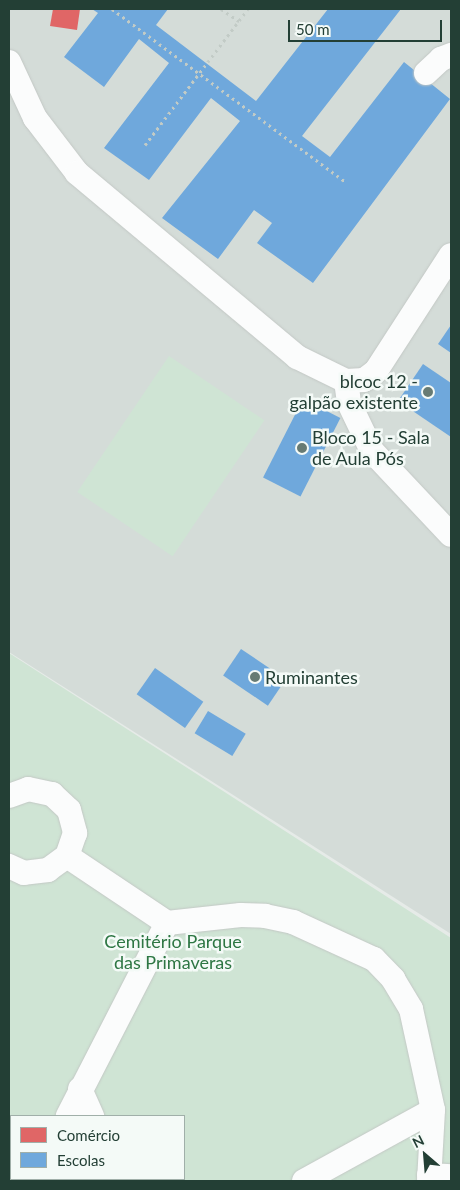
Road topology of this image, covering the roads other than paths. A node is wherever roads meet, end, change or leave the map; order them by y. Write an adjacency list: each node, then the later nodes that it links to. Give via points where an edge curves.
1 (451, 55): 3 (lane, via 441,59)
2 (9, 62): 5 (lane, via 35,118 77,174 297,357)
3 (426, 73)
4 (451, 255): 5 (lane, via 376,372 364,380)
5 (346, 381): 6 (lane, via 349,403 372,451)
6 (451, 535)
7 (9, 796): 8 (lane, via 28,789 40,790 62,801 69,810 74,827)
8 (67, 856): 9 (lane, via 58,864 36,873 24,873); 10 (lane)
9 (9, 866)
10 (167, 923): 11 (lane); 12 (lane, via 241,915 265,916 293,922 374,959 393,979 411,1009)
11 (80, 1089): 13 (lane); 14 (lane)
12 (433, 1110): 15 (lane); 16 (lane)
13 (68, 1115)
14 (92, 1115)
15 (436, 1177)
16 (304, 1181)

